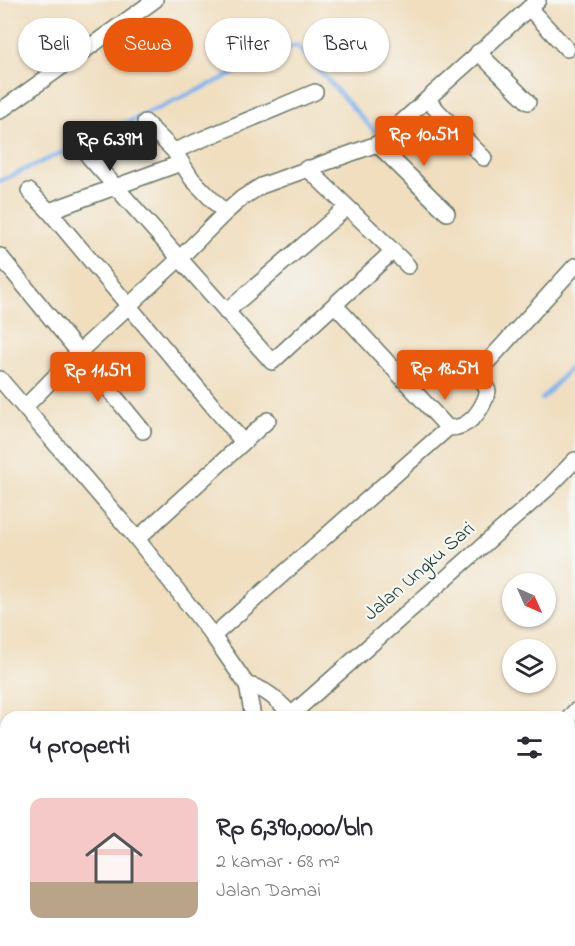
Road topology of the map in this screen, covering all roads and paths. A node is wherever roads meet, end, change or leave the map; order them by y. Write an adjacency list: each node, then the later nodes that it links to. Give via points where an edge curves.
1 (155, 0): 8 (street)
2 (533, 4): 3 (street); 4 (street)
3 (567, 49)
4 (478, 52): 6 (street); 7 (street)
5 (315, 92): 12 (street)
6 (427, 100): 10 (street); 13 (street)
7 (528, 102)
8 (0, 111)
9 (146, 122): 12 (street)
10 (377, 144): 14 (street); 20 (street)
11 (89, 157): 15 (street)
12 (178, 157): 15 (street); 19 (street)
13 (484, 158)
14 (307, 168): 17 (street); 19 (street, via 261,186)
15 (116, 188): 18 (street); 23 (street)
16 (29, 190): 18 (street)
17 (346, 207): 21 (street); 28 (street)
18 (49, 211): 27 (street)
19 (225, 213): 23 (street)
20 (447, 213)
21 (393, 251): 24 (street); 26 (street)
22 (0, 256): 29 (street)
23 (179, 259): 27 (street); 28 (street)
24 (408, 266)
25 (575, 266): 33 (street, via 481,369 480,377 488,391 479,411 459,429)
26 (335, 305): 28 (street, via 272,362); 33 (street)
27 (129, 306): 29 (street); 35 (street)
28 (226, 312)
29 (78, 353): 31 (street); 34 (street)
30 (0, 379): 31 (street)
31 (25, 408): 37 (street)
32 (268, 420): 35 (street)
33 (448, 428): 38 (street)
34 (143, 431)
35 (243, 442): 37 (street)
36 (575, 460): 42 (street, Jalan Ungku Sari)
37 (137, 539): 38 (street)
38 (213, 636): 39 (street)
39 (247, 685): 40 (street); 41 (street, via 264,691)
40 (252, 711)
41 (287, 711)
42 (299, 711)

